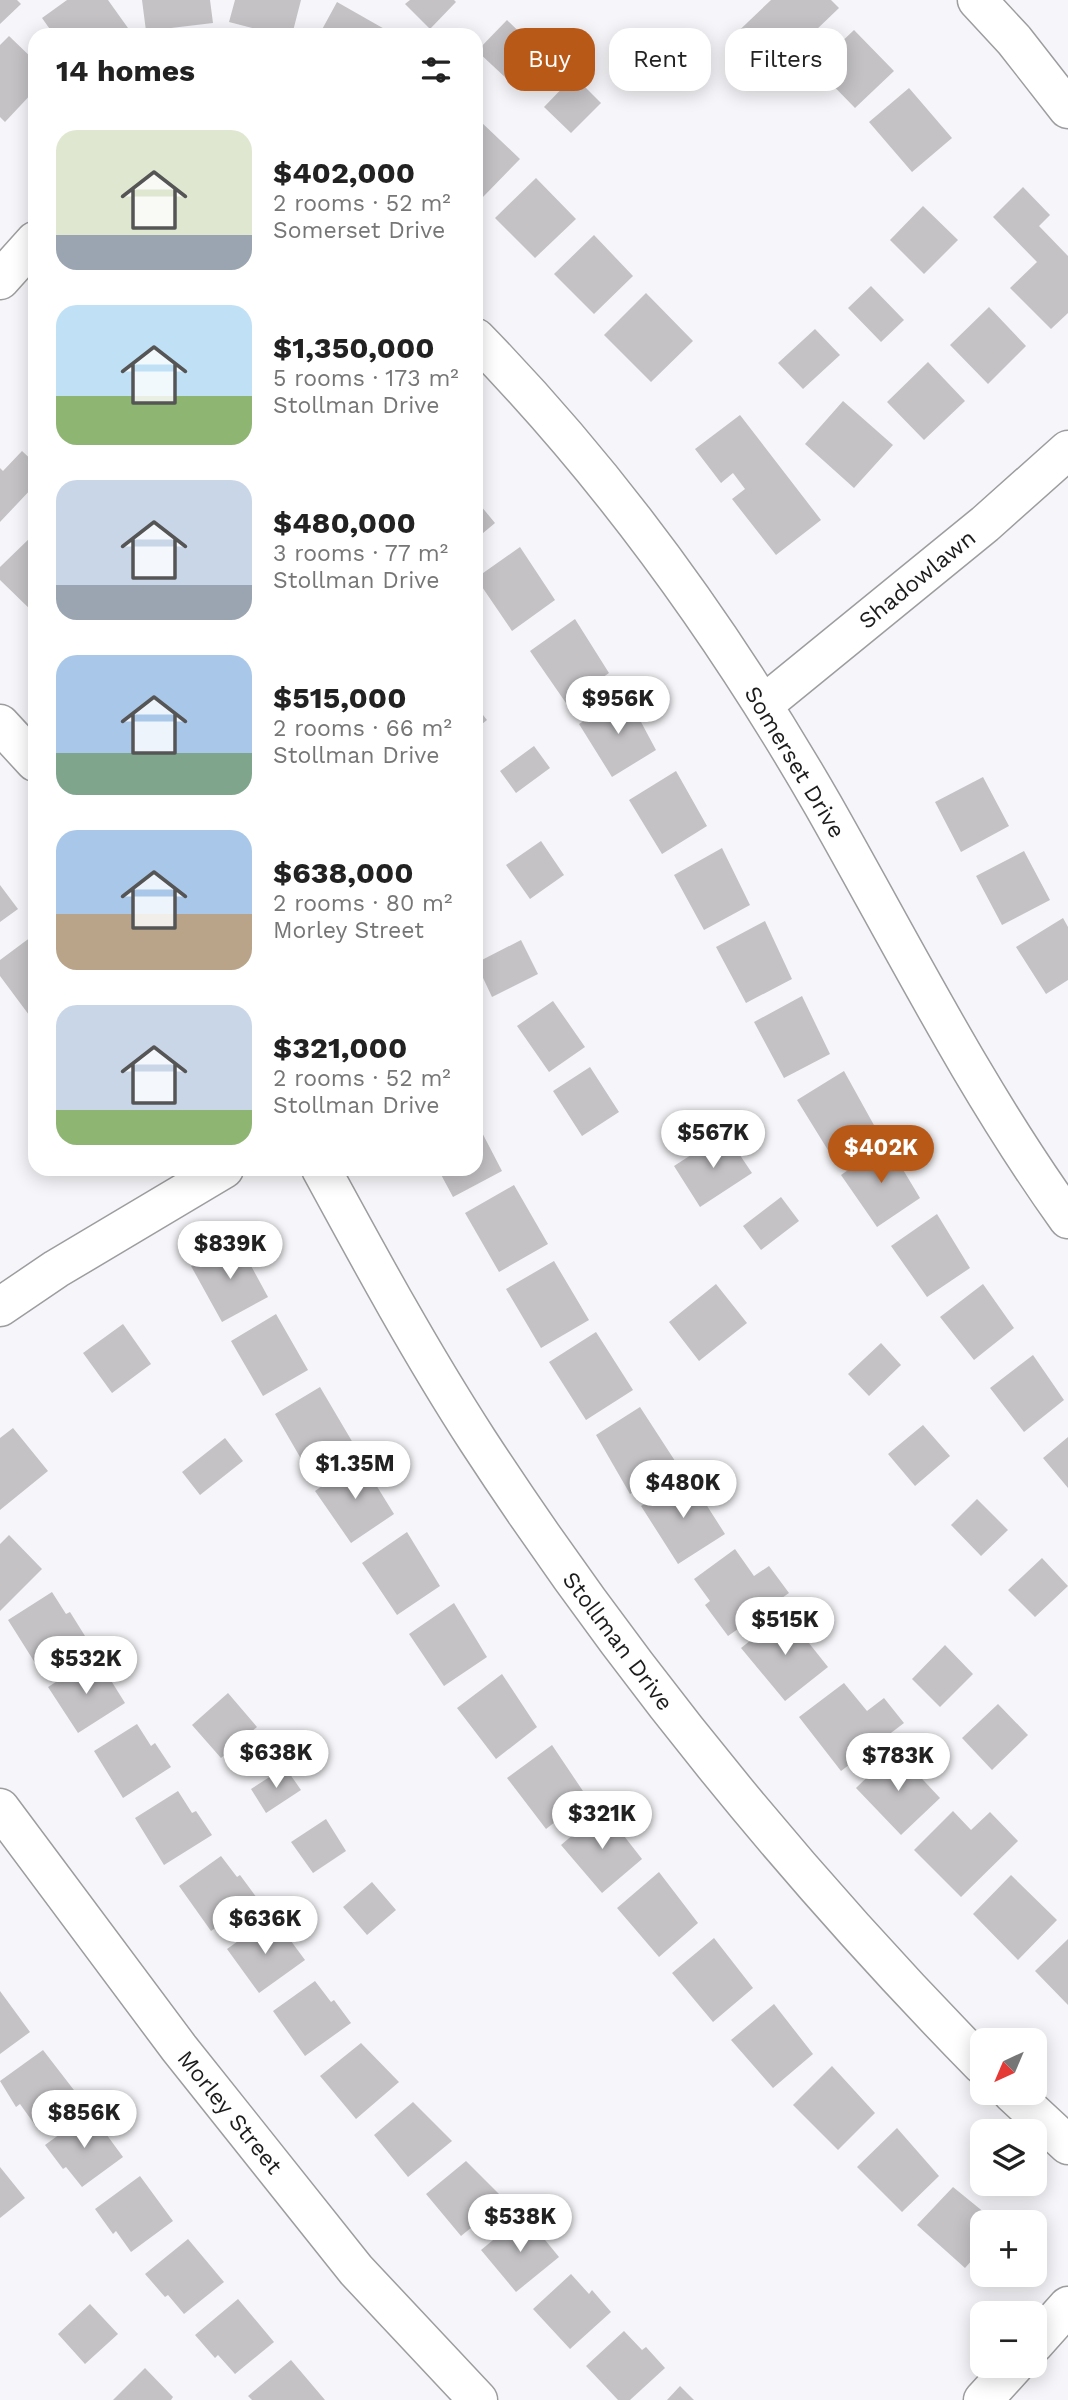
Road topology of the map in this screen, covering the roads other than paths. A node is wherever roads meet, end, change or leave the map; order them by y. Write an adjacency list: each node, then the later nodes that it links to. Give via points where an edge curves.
1 (977, 0): 2 (street)
2 (1068, 109)
3 (28, 249): 4 (street)
4 (0, 280)
5 (483, 346): 7 (street, Somerset Drive, via 633,522 695,603)
6 (1068, 450): 7 (street, Shadowlawn, via 985,524)
7 (763, 705): 12 (street, Somerset Drive, via 980,1086)
8 (0, 724): 9 (street)
9 (28, 754)
10 (212, 1176): 13 (street)
11 (325, 1176): 15 (street, Stollman Drive, via 477,1439 667,1709 777,1844 885,1966)
12 (1068, 1219)
13 (0, 1307)
14 (0, 1808): 21 (street, Morley Street, via 178,2048 356,2270)
15 (970, 2052)
16 (1025, 2105): 17 (street)
17 (1068, 2145)
18 (1068, 2306): 19 (street)
19 (1047, 2329)
20 (1003, 2378): 22 (street)
21 (478, 2400)
22 (983, 2400)

